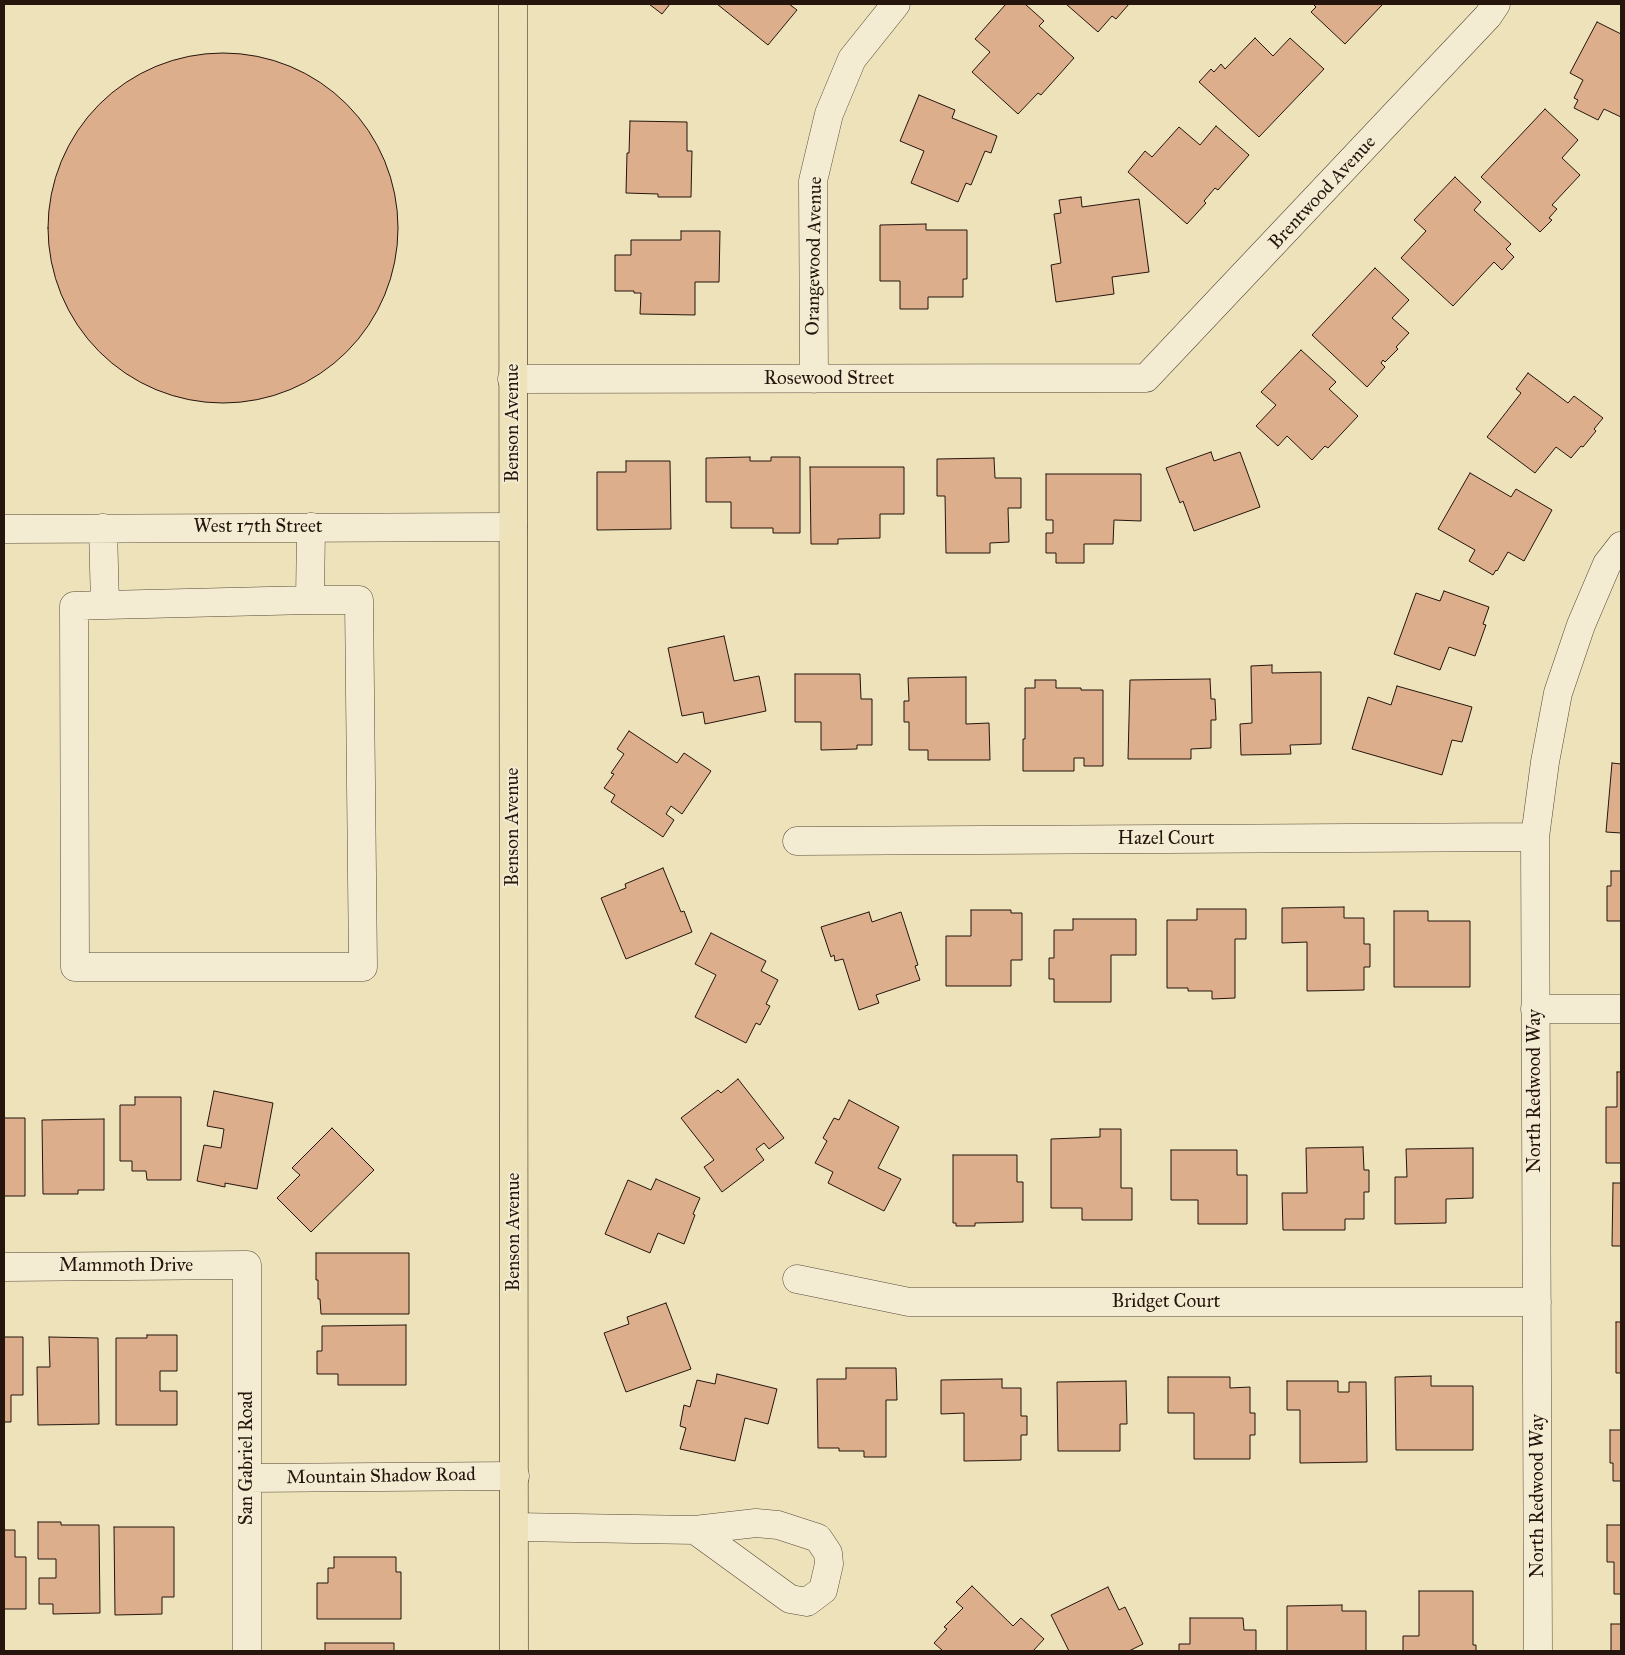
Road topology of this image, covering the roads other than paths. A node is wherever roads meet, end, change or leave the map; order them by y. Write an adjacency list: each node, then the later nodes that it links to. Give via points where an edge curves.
1 (513, 4): 5 (main road, Benson Avenue)
2 (896, 4): 6 (street, Orangewood Avenue, via 852,59 829,114 813,180)
3 (1496, 4): 4 (street, Brentwood Avenue)
4 (1146, 378): 6 (street, Rosewood Street)
5 (512, 379): 6 (street, Rosewood Street); 8 (main road, Benson Avenue)
6 (814, 379)
7 (312, 526): 8 (street, West 17th Street); 9 (street, West 17th Street); 12 (street)
8 (513, 526): 22 (main road, Benson Avenue)
9 (103, 528): 10 (street, West 17th Street); 13 (street)
10 (4, 529)
11 (1621, 546): 14 (street, North Redwood Way, via 1608,564 1589,607 1558,693)
12 (310, 600): 13 (street); 13 (street, via 359,600 363,967 75,966 74,606)
13 (105, 605)
14 (1535, 837): 15 (street, Hazel Court); 16 (street, North Redwood Way)
15 (798, 840)
16 (1535, 1009): 17 (street); 21 (street, North Redwood Way)
17 (1621, 1009)
18 (247, 1265): 19 (street, Mammoth Drive); 23 (street, San Gabriel Road)
19 (4, 1267)
20 (798, 1279): 21 (street, Bridget Court, via 909,1302)
21 (1537, 1302): 28 (street, North Redwood Way)
22 (514, 1476): 23 (street, Mountain Shadow Road); 24 (main road, Benson Avenue)
23 (247, 1478): 26 (street, San Gabriel Road)
24 (514, 1527): 25 (street); 27 (main road, Benson Avenue)
25 (695, 1530)
26 (247, 1651)
27 (514, 1651)
28 (1538, 1651)

